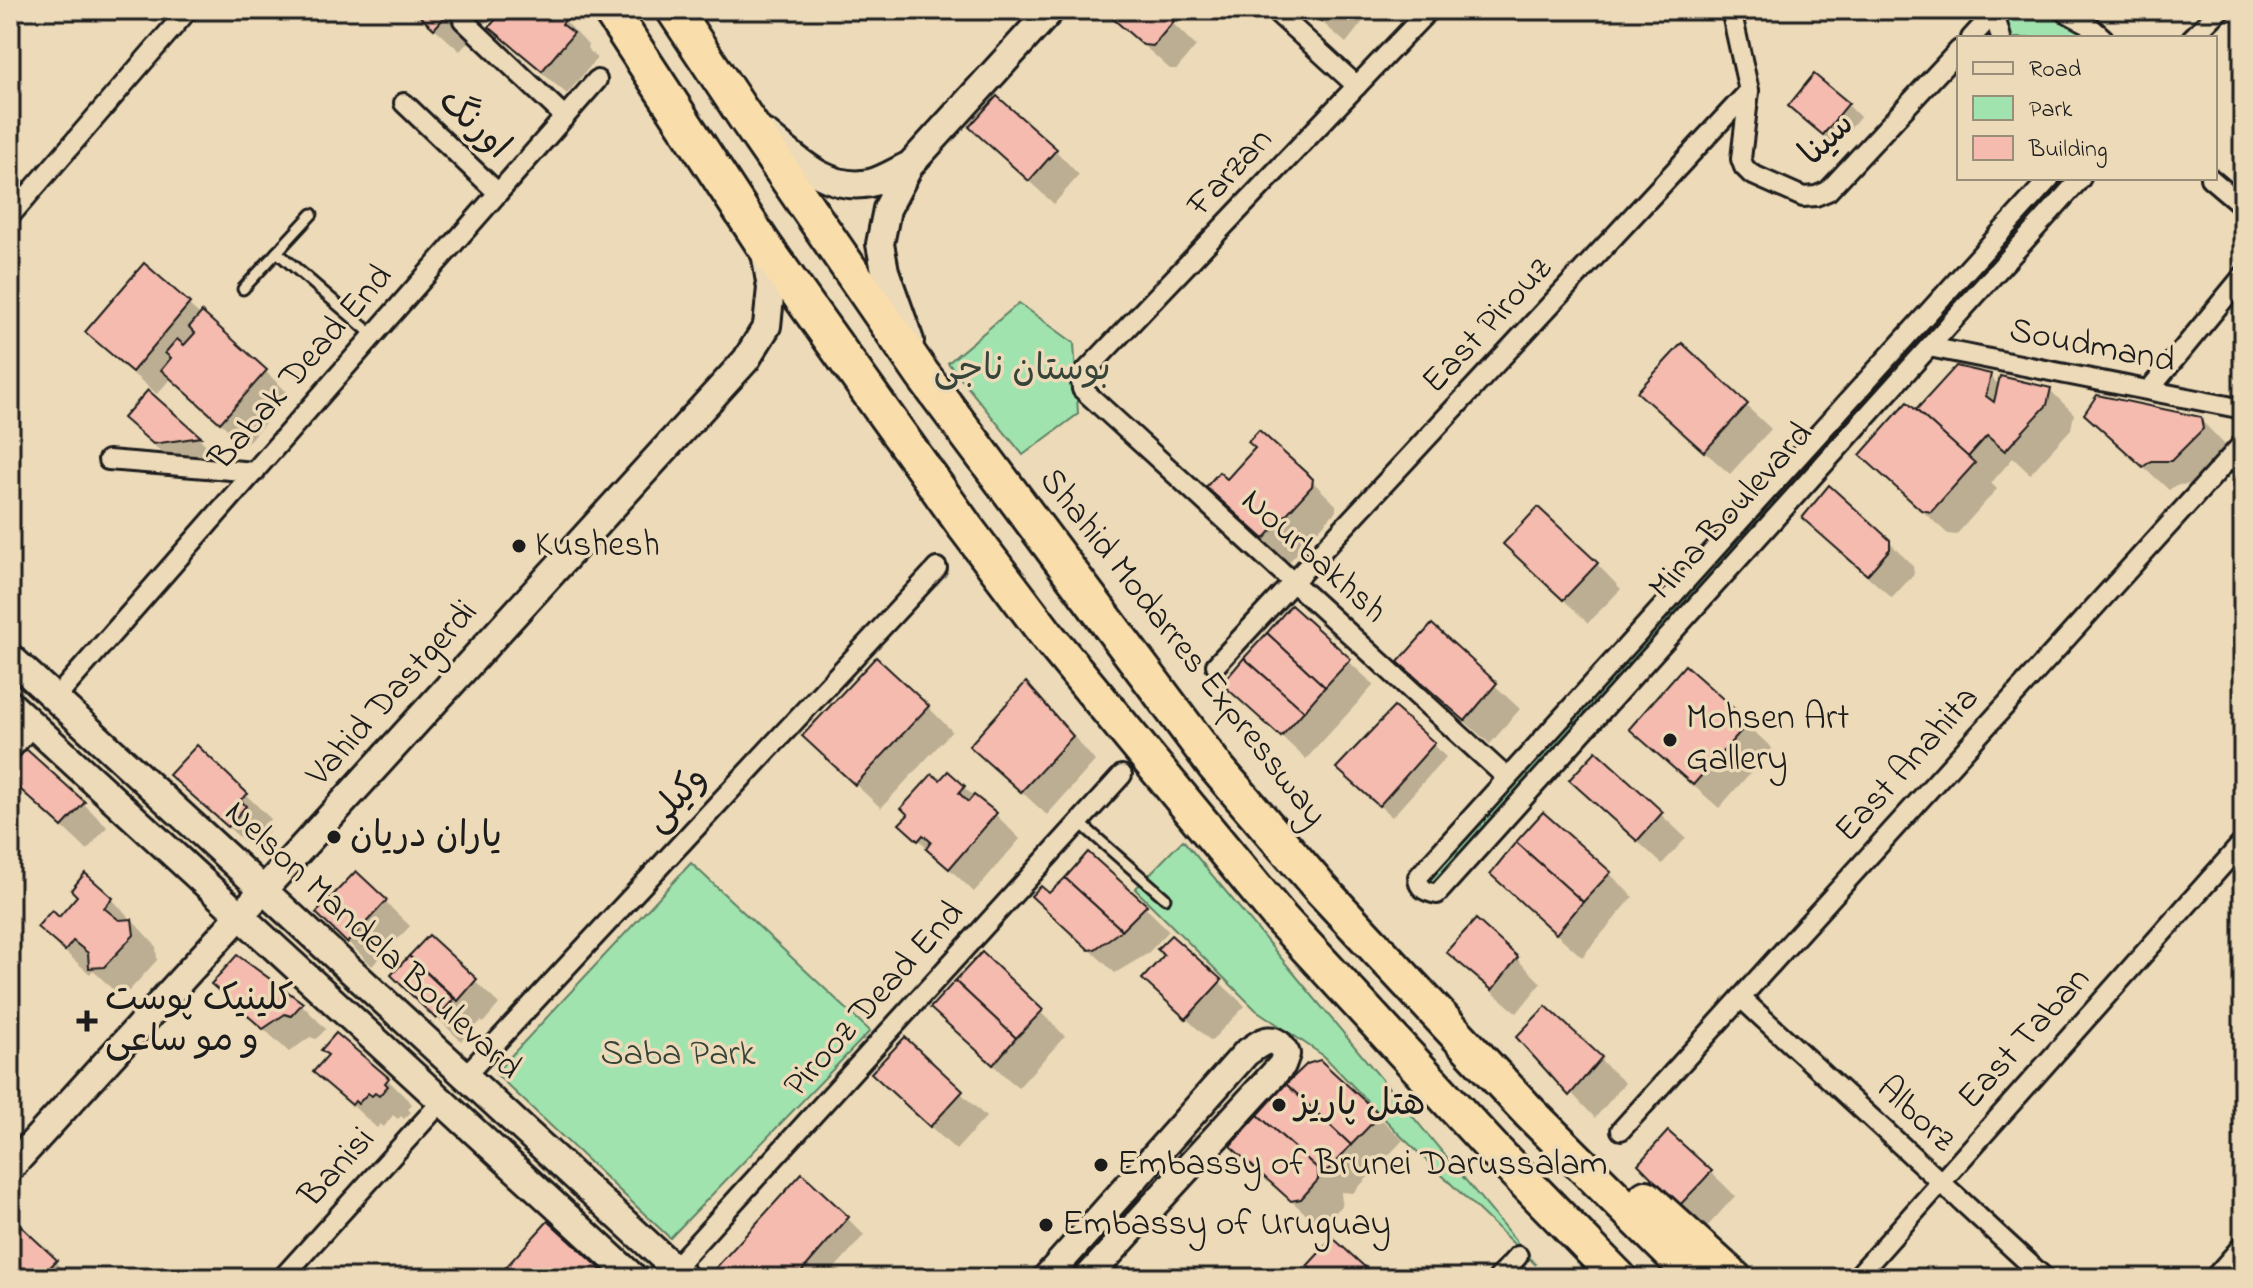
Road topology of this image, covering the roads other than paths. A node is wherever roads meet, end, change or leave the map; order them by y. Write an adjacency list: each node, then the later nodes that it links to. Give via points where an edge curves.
1 (188, 10): 30 (street)
2 (610, 10): 31 (highway)
3 (674, 10): 22 (highway, Shahid Modarres Expressway)
4 (1051, 10): 23 (main road)
5 (1274, 10): 18 (street)
6 (1429, 10): 18 (street, Farzan)
7 (1731, 10): 19 (street)
8 (2062, 10): 14 (street)
9 (2220, 10): 15 (street)
10 (1994, 12): 12 (street); 13 (street)
11 (463, 20): 21 (street)
12 (1973, 36)
13 (2000, 36)
14 (2101, 36)
15 (2194, 36)
16 (1957, 52): 19 (street, سینا, via 1828,191 1816,196 1803,197 1744,167)
17 (597, 80): 21 (street, Babak Dead End)
18 (1357, 86): 38 (street, Farzan)
19 (1749, 91): 45 (street, East Pirouz)
20 (404, 103): 27 (street, اورنگ)
21 (565, 117): 27 (street, Babak Dead End)
22 (745, 117): 23 (main road, via 807,168 835,183 870,183); 37 (highway, Shahid Modarres Expressway)
23 (910, 165): 37 (main road, via 887,209 880,244)
24 (2048, 180): 53 (street, Mina Boulevard)
25 (2079, 180): 36 (street, Mina Boulevard)
26 (2212, 180): 28 (street)
27 (498, 193): 35 (street, Babak Dead End)
28 (2243, 206)
29 (312, 214): 32 (lane)
30 (10, 216)
31 (763, 244): 56 (main road, Vahid Dastgerdi, via 771,288 767,326 746,360); 74 (highway, via 966,528 1156,769 1281,919)
32 (277, 252): 34 (lane); 35 (lane)
33 (2243, 276): 39 (street)
34 (243, 289)
35 (374, 336): 43 (street, Babak Dead End)
36 (1929, 347): 39 (street, Soudmand); 53 (street, Mina Boulevard, via 1437,894 1422,889 1418,877)
37 (922, 374): 62 (highway, Shahid Modarres Expressway, via 1215,766 1320,888)
38 (1081, 381): 45 (street, Nourbakhsh, via 1082,389)
39 (2149, 390): 40 (street, Soudmand)
40 (2243, 409)
41 (2243, 443): 59 (street, East Anahita)
42 (108, 460): 43 (street)
43 (255, 472): 48 (street, Babak Dead End)
44 (937, 568): 60 (street, وكيلی)
45 (1294, 583): 47 (street, East Pirouz); 53 (street, Nourbakhsh)
46 (10, 657): 48 (main road, Nelson Mandela Boulevard)
47 (1216, 665)
48 (55, 699): 56 (main road, Nelson Mandela Boulevard)
49 (10, 704): 50 (main road, Nelson Mandela Boulevard)
50 (33, 725): 51 (street); 58 (main road, Nelson Mandela Boulevard)
51 (10, 751)
52 (1122, 775): 54 (street, Pirooz Dead End)
53 (1507, 778)
54 (1079, 822): 57 (lane); 68 (street, Pirooz Dead End)
55 (2243, 842): 65 (street, East Taban)
56 (263, 890): 58 (main road, Vahid Dastgerdi); 60 (main road, Nelson Mandela Boulevard)
57 (1165, 898)
58 (240, 916): 61 (main road, Nelson Mandela Boulevard); 64 (main road, Vahid Dastgerdi)
59 (1741, 998): 63 (street, East Anahita); 65 (street, Alborz)
60 (465, 1076): 68 (main road, Nelson Mandela Boulevard)
61 (442, 1101): 69 (street, Banisi); 70 (main road, Nelson Mandela Boulevard)
62 (1530, 1113): 75 (highway, Shahid Modarres Expressway); 76 (highway, via 1623,1177)
63 (1621, 1130)
64 (10, 1168)
65 (1941, 1182): 77 (street, East Taban); 78 (street, Alborz)
66 (2243, 1245): 79 (street)
67 (1518, 1256): 73 (street)
68 (680, 1273)
69 (282, 1278)
70 (634, 1278)
71 (1046, 1278): 72 (main road, via 1246,1053 1264,1040 1282,1046 1282,1065)
72 (1087, 1278)
73 (1498, 1278)
74 (1619, 1278)
75 (1696, 1278)
76 (1734, 1278)
77 (1856, 1278)
78 (2045, 1278)
79 (2214, 1278)

